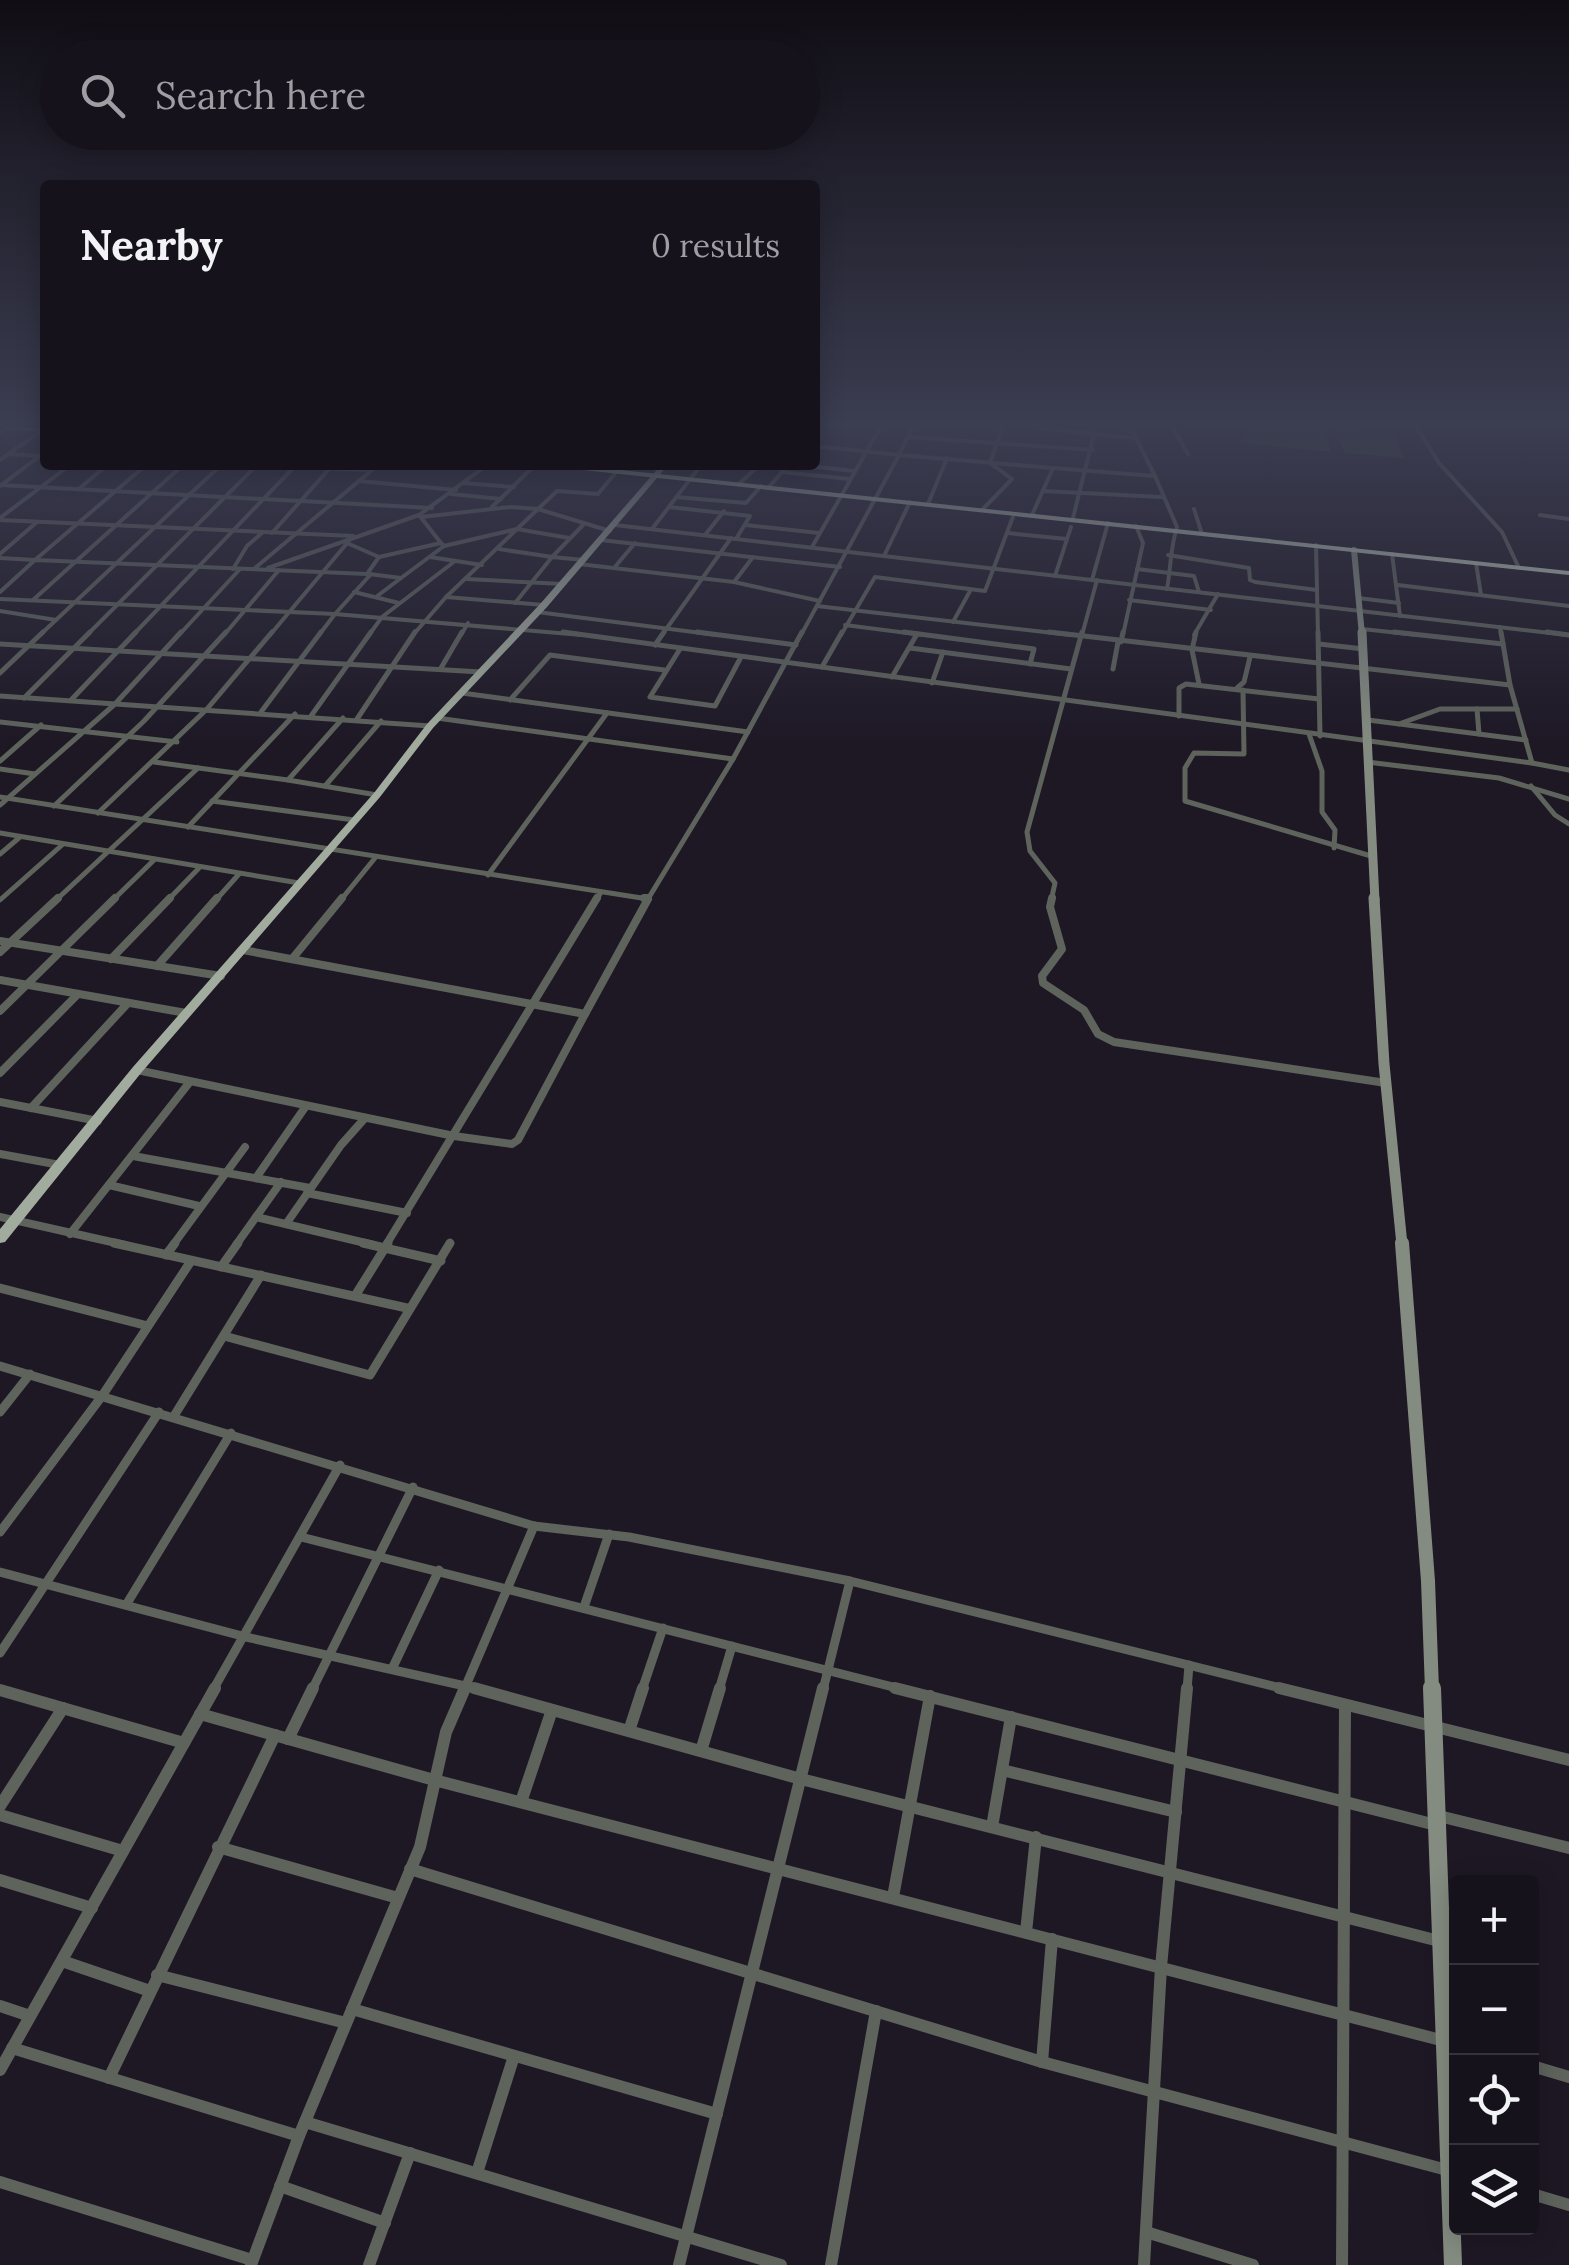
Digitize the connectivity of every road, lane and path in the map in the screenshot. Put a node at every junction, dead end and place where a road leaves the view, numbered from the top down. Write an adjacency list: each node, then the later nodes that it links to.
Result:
1 (819, 533): 40 (street)
2 (1007, 533): 64 (street)
3 (24, 534): 47 (street)
4 (65, 534): 53 (street)
5 (105, 534): 54 (street)
6 (148, 534): 57 (street)
7 (188, 534): 60 (street)
8 (229, 534): 61 (street)
9 (261, 534): 66 (street)
10 (289, 534): 11 (street)
11 (296, 534): 32 (street); 67 (street)
12 (361, 534): 32 (street)
13 (433, 534): 38 (street)
14 (499, 534): 38 (street)
15 (514, 534): 41 (street)
16 (542, 534): 33 (street)
17 (573, 534): 33 (street)
18 (607, 534): 56 (main road)
19 (613, 534): 37 (street)
20 (694, 534): 31 (street)
21 (737, 534): 34 (street)
22 (857, 534): 43 (street)
23 (895, 534): 49 (street)
24 (1013, 534): 35 (street)
25 (1069, 534): 35 (street)
26 (1106, 534): 79 (street)
27 (1139, 534): 69 (street)
28 (1175, 534): 45 (street)
29 (1202, 534): 39 (highway)
30 (1503, 534): 65 (street)
31 (705, 535): 34 (street)
32 (353, 536): 36 (street); 68 (street)
33 (569, 538): 48 (street)
34 (733, 538): 40 (street); 44 (street)
35 (1068, 540): 75 (street)
36 (347, 543): 50 (street); 71 (street)
37 (635, 544): 44 (street); 63 (street)
38 (442, 545): 50 (street); 51 (street)
39 (1316, 545): 42 (highway); 86 (street)
40 (812, 547): 43 (street)
41 (499, 550): 48 (street); 59 (street)
42 (1354, 550): 46 (highway); 103 (street)
43 (848, 551): 49 (street); 62 (street)
44 (720, 553): 52 (street); 78 (street)
45 (1168, 554): 72 (street); 86 (street)
46 (1392, 554): 58 (highway); 84 (street)
47 (0, 556): 53 (street)
48 (552, 556): 56 (street); 80 (street)
49 (884, 556): 64 (street)
50 (379, 557): 74 (street)
51 (430, 557): 55 (street); 76 (street)
52 (753, 557): 62 (street); 81 (street)
53 (35, 560): 54 (street); 92 (street)
54 (75, 561): 57 (street); 95 (street)
55 (455, 561): 59 (street); 98 (street)
56 (582, 562): 63 (street); 82 (main road)
57 (117, 563): 60 (street); 97 (street)
58 (1476, 563): 65 (highway); 91 (street)
59 (482, 565): 77 (street)
60 (157, 566): 61 (street); 102 (street)
61 (197, 567): 66 (street); 104 (street)
62 (840, 567): 100 (street)
63 (614, 568): 78 (street)
64 (993, 568): 75 (street); 87 (street)
65 (1519, 568): 73 (highway)
66 (236, 569): 67 (street); 107 (street)
67 (254, 569): 68 (street)
68 (266, 569): 70 (street)
69 (1137, 569): 72 (street); 83 (street)
70 (279, 570): 71 (street); 109 (street)
71 (323, 572): 74 (street); 113 (street)
72 (1171, 573): 85 (street); 89 (street)
73 (1569, 573)
74 (369, 574): 76 (street); 88 (street)
75 (1055, 576): 79 (street)
76 (401, 578): 93 (street)
77 (467, 579): 80 (street); 94 (street)
78 (701, 579): 81 (street); 125 (street)
79 (1094, 580): 83 (street); 131 (street)
80 (533, 582): 82 (street); 99 (street)
81 (734, 582): 100 (street)
82 (563, 584): 108 (main road)
83 (1132, 584): 85 (street); 96 (street)
84 (1398, 585): 91 (street); 101 (street)
85 (1167, 589): 89 (street)
86 (1317, 590): 105 (street)
87 (970, 591): 110 (street); 120 (street)
88 (354, 592): 93 (street); 114 (street)
89 (1199, 592): 90 (street)
90 (1218, 594): 105 (street); 111 (street)
91 (1481, 595): 106 (street)
92 (0, 596): 95 (street)
93 (376, 597): 98 (street)
94 (446, 597): 99 (street); 117 (street)
95 (33, 600): 97 (street)
96 (1130, 600): 111 (street); 132 (street)
97 (77, 602): 102 (street); 118 (street)
98 (399, 603): 116 (street)
99 (515, 603): 108 (street)
100 (818, 603): 110 (street); 138 (street)
101 (1399, 603): 103 (street); 115 (street)
102 (120, 604): 104 (street); 139 (street)
103 (1359, 605): 105 (street); 115 (street); 126 (street)
104 (160, 606): 107 (street); 144 (street)
105 (1318, 606): 135 (street)
106 (1569, 606)
107 (204, 609): 109 (street); 147 (street)
108 (540, 609): 123 (main road); 125 (street)
109 (246, 610): 113 (street); 148 (street)
110 (858, 610): 119 (street); 122 (street)
111 (1211, 610): 145 (street)
112 (0, 611): 118 (street)
113 (289, 612): 114 (street); 151 (street)
114 (335, 614): 116 (street); 152 (street)
115 (1400, 616): 124 (street)
116 (382, 617): 117 (street); 153 (street)
117 (424, 619): 121 (street); 157 (street)
118 (56, 620): 134 (street)
119 (938, 620): 120 (street); 129 (street)
120 (953, 622): 127 (street)
121 (468, 623): 123 (street); 158 (street)
122 (845, 625): 128 (street); 159 (street)
123 (523, 627): 137 (street); 164 (main road)
124 (1500, 627): 130 (street); 136 (street)
125 (666, 628): 137 (street); 138 (street)
126 (1362, 629): 136 (street); 143 (street)
127 (1041, 632): 131 (street); 142 (street)
128 (917, 634): 129 (street); 141 (street)
129 (931, 635): 142 (street)
130 (1569, 635)
131 (1080, 637): 132 (street); 160 (street)
132 (1120, 642): 145 (street); 161 (street)
133 (0, 644): 134 (street)
134 (31, 644): 139 (street); 165 (street)
135 (1318, 644): 143 (street); 156 (street)
136 (1503, 644): 169 (street)
137 (654, 645): 140 (street)
138 (796, 645): 154 (street)
139 (76, 647): 144 (street); 173 (street)
140 (680, 648): 149 (street); 162 (street)
141 (910, 648): 146 (street); 166 (street)
142 (1034, 649): 155 (street)
143 (1364, 649): 163 (street)
144 (122, 650): 147 (street); 174 (street)
145 (1192, 650): 150 (street); 168 (street)
146 (942, 652): 155 (street); 167 (street)
147 (166, 653): 148 (street); 178 (street)
148 (210, 656): 151 (street); 179 (street)
149 (741, 656): 154 (street); 162 (street)
150 (1250, 656): 156 (street); 170 (street)
151 (252, 658): 152 (street); 181 (street)
152 (302, 660): 153 (street); 183 (street)
153 (350, 663): 157 (street); 186 (street)
154 (786, 663): 159 (street); 198 (street)
155 (1030, 664): 160 (street)
156 (1318, 665): 163 (street); 176 (street)
157 (394, 666): 158 (street); 189 (street)
158 (441, 668): 164 (street)
159 (822, 668): 166 (street)
160 (1072, 669): 177 (street)
161 (1113, 669)
162 (664, 670): 175 (street)
163 (1366, 670): 169 (street); 190 (street)
164 (482, 672): 171 (main road)
165 (0, 673)
166 (892, 677): 167 (street)
167 (932, 683): 177 (street)
168 (1199, 684): 170 (street); 187 (street)
169 (1510, 685): 180 (street)
170 (1239, 689): 176 (street); 195 (street)
171 (462, 693): 175 (street); 192 (main road)
172 (0, 696): 173 (street)
173 (24, 698): 174 (street)
174 (70, 700): 178 (street)
175 (510, 700): 184 (street)
176 (1319, 700): 202 (street)
177 (1062, 701): 187 (street); 270 (street)
178 (115, 704): 179 (street); 197 (street)
179 (162, 706): 181 (street); 201 (street)
180 (1517, 708): 182 (street); 203 (street)
181 (207, 709): 183 (street); 205 (street)
182 (1477, 709): 194 (street); 200 (street)
183 (262, 712): 185 (street)
184 (607, 713): 198 (street); 204 (street)
185 (295, 714): 186 (street); 217 (street)
186 (311, 716): 188 (street)
187 (1179, 716): 195 (street)
188 (343, 718): 189 (street); 218 (street)
189 (356, 719): 191 (street)
190 (1368, 720): 194 (street); 206 (street)
191 (381, 721): 192 (street); 220 (street)
192 (433, 722): 204 (street); 222 (main road)
193 (0, 723): 196 (street)
194 (1399, 724): 200 (street)
195 (1244, 725): 199 (street); 236 (street)
196 (41, 726): 197 (street); 208 (street)
197 (85, 730): 201 (street); 216 (street)
198 (748, 732): 207 (street)
199 (1309, 734): 202 (street); 236 (street)
200 (1479, 734): 203 (street)
201 (134, 735): 205 (street); 227 (street)
202 (1320, 736): 206 (street)
203 (1526, 740): 212 (street)
204 (585, 741): 207 (street); 245 (street)
205 (176, 742): 209 (street)
206 (1367, 742): 210 (street); 211 (street)
207 (733, 759): 248 (street)
208 (0, 761)
209 (154, 762): 213 (street); 228 (street)
210 (1368, 762): 219 (street); 240 (street)
211 (1517, 762): 212 (street); 219 (street)
212 (1532, 763): 215 (street)
213 (198, 768): 217 (street); 229 (street)
214 (0, 769): 216 (street)
215 (1569, 770)
216 (35, 774): 223 (street)
217 (240, 774): 218 (street); 225 (street)
218 (288, 780): 220 (street)
219 (1520, 784): 221 (street)
220 (325, 786): 222 (street)
221 (1531, 786): 224 (street); 231 (street)
222 (377, 795): 230 (main road)
223 (4, 798): 226 (street); 227 (street)
224 (1569, 799)
225 (212, 801): 230 (street); 232 (street)
226 (0, 805)
227 (54, 806): 228 (street)
228 (98, 813): 229 (street)
229 (143, 820): 232 (street); 238 (street)
230 (354, 820): 237 (main road)
231 (1569, 824)
232 (187, 827): 237 (street)
233 (0, 833): 234 (street)
234 (20, 837): 235 (street); 239 (street)
235 (62, 845): 238 (street); 249 (street)
236 (1334, 848): 240 (street)
237 (330, 850): 241 (street); 246 (main road)
238 (107, 852): 242 (street); 251 (street)
239 (0, 854)
240 (1371, 856): 270 (street)
241 (375, 858): 245 (street); 256 (street)
242 (154, 860): 243 (street); 253 (street)
243 (200, 868): 244 (street); 255 (street)
244 (239, 874): 246 (street); 257 (street)
245 (488, 874): 247 (street)
246 (299, 883): 252 (main road)
247 (602, 892): 248 (street); 263 (street)
248 (648, 898): 266 (street)
249 (0, 900)
250 (0, 940): 251 (street)
251 (10, 942): 253 (street); 254 (street)
252 (243, 950): 256 (street); 258 (main road)
253 (62, 951): 255 (street); 260 (street)
254 (0, 952)
255 (111, 959): 257 (street)
256 (292, 960): 263 (street)
257 (157, 966): 258 (street)
258 (221, 976): 265 (main road)
259 (0, 980): 260 (street)
260 (26, 985): 261 (street); 264 (street)
261 (78, 994): 262 (street); 268 (street)
262 (128, 1003): 265 (street); 273 (street)
263 (532, 1004): 266 (street); 276 (street)
264 (0, 1011)
265 (186, 1014): 267 (main road)
266 (585, 1014): 276 (street)
267 (137, 1070): 269 (street); 275 (main road)
268 (0, 1073)
269 (189, 1083): 272 (street); 279 (street)
270 (1386, 1083): 343 (street)
271 (0, 1102): 273 (street)
272 (306, 1106): 274 (street); 282 (street)
273 (30, 1108): 275 (street)
274 (365, 1118): 276 (street); 285 (street)
275 (98, 1122): 280 (main road)
276 (454, 1136): 287 (street)
277 (245, 1148): 281 (street)
278 (0, 1154): 280 (street)
279 (132, 1156): 281 (street); 284 (street)
280 (61, 1165): 290 (main road)
281 (226, 1172): 282 (street); 286 (street)
282 (256, 1178): 283 (street)
283 (281, 1182): 285 (street); 289 (street)
284 (109, 1185): 286 (street); 292 (street)
285 (308, 1190): 287 (street); 291 (street)
286 (200, 1206): 296 (street)
287 (408, 1213): 295 (street)
288 (0, 1217): 290 (street)
289 (256, 1217): 291 (street); 299 (street)
290 (16, 1220): 292 (street); 293 (main road)
291 (286, 1224): 295 (street)
292 (70, 1234): 296 (street)
293 (0, 1238)
294 (450, 1243): 298 (street)
295 (386, 1248): 298 (street); 302 (street)
296 (166, 1255): 297 (street)
297 (191, 1261): 299 (street); 304 (street)
298 (441, 1261): 303 (street)
299 (220, 1267): 300 (street)
300 (261, 1275): 302 (street); 305 (street)
301 (0, 1288): 304 (street)
302 (355, 1296): 303 (street)
303 (408, 1308): 305 (street)
304 (148, 1326): 308 (street)
305 (224, 1336): 311 (street)
306 (0, 1366): 307 (street)
307 (30, 1374): 308 (street); 309 (street)
308 (102, 1396): 310 (street); 316 (street)
309 (0, 1412)
310 (160, 1412): 311 (street); 323 (street)
311 (174, 1416): 312 (street)
312 (231, 1433): 313 (street); 325 (street)
313 (340, 1466): 314 (street); 318 (street)
314 (413, 1487): 315 (street); 319 (street)
315 (534, 1526): 317 (street); 324 (street)
316 (0, 1532)
317 (609, 1534): 322 (street); 326 (street)
318 (301, 1536): 319 (street); 328 (street)
319 (381, 1554): 320 (street); 331 (street)
320 (439, 1570): 324 (street); 333 (street)
321 (0, 1572): 323 (street)
322 (850, 1581): 332 (street); 334 (street)
323 (45, 1584): 325 (street); 330 (street)
324 (508, 1587): 326 (street); 335 (street)
325 (126, 1605): 328 (street)
326 (584, 1607): 327 (street)
327 (663, 1628): 329 (street); 344 (street)
328 (246, 1637): 331 (street); 341 (street)
329 (732, 1646): 334 (street); 347 (street)
330 (0, 1653)
331 (330, 1656): 333 (street); 345 (street)
332 (1190, 1666): 338 (street); 348 (street)
333 (392, 1669): 335 (street)
334 (828, 1671): 337 (street); 351 (street)
335 (464, 1685): 340 (street); 352 (street)
336 (0, 1690): 339 (street)
337 (930, 1696): 342 (street); 356 (street)
338 (1344, 1704): 343 (street); 353 (street)
339 (63, 1708): 346 (street); 355 (street)
340 (552, 1710): 344 (street); 354 (street)
341 (200, 1714): 345 (street); 346 (street)
342 (1011, 1717): 348 (street); 350 (street)
343 (1432, 1726): 349 (street); 359 (street)
344 (629, 1731): 347 (street)
345 (282, 1737): 352 (street); 362 (street)
346 (184, 1743): 364 (street)
347 (702, 1751): 351 (street)
348 (1182, 1760): 353 (street); 357 (street)
349 (1569, 1760)
350 (1002, 1770): 357 (street); 360 (street)
351 (801, 1779): 356 (street); 365 (street)
352 (434, 1780): 354 (street); 366 (street)
353 (1344, 1801): 359 (street); 372 (street)
354 (521, 1802): 365 (street)
355 (0, 1806)
356 (908, 1806): 360 (street); 370 (street)
357 (1176, 1812): 367 (street)
358 (0, 1815): 364 (street)
359 (1436, 1820): 363 (street); 375 (street)
360 (992, 1827): 361 (street)
361 (1036, 1838): 367 (street); 373 (street)
362 (218, 1847): 369 (street); 379 (street)
363 (1569, 1848)
364 (123, 1850): 371 (street)
365 (778, 1868): 370 (street); 378 (street)
366 (410, 1869): 369 (street); 378 (street)
367 (1169, 1872): 372 (street); 377 (street)
368 (0, 1880): 371 (street)
369 (398, 1898): 382 (street)
370 (893, 1898): 373 (street)
371 (92, 1908): 376 (street)
372 (1342, 1916): 375 (street); 384 (street)
373 (1026, 1932): 374 (street)
374 (1052, 1939): 377 (street); 392 (street)
375 (1440, 1941): 387 (street)
376 (62, 1961): 380 (street); 385 (street)
377 (1161, 1967): 384 (street); 397 (street)
378 (753, 1974): 383 (street); 398 (street)
379 (157, 1975): 380 (street); 386 (street)
380 (150, 1991): 396 (street)
381 (0, 2006): 385 (street)
382 (352, 2008): 386 (street); 391 (street)
383 (876, 2011): 392 (street); 417 (street)
384 (1340, 2014): 388 (street); 400 (street)
385 (30, 2016): 389 (street)
386 (346, 2023): 399 (street)
387 (1449, 2032)
388 (1449, 2042)
389 (12, 2048): 394 (street); 396 (street)
390 (1450, 2055): 401 (street)
391 (514, 2056): 398 (street); 404 (street)
392 (1042, 2062): 397 (street)
393 (1539, 2068): 395 (street)
394 (0, 2070)
395 (1569, 2077)
396 (109, 2078): 399 (street)
397 (1154, 2094): 400 (street); 410 (street)
398 (717, 2114): 411 (street)
399 (302, 2129): 402 (street); 406 (street)
400 (1340, 2144): 403 (street); 420 (street)
401 (1452, 2145)
402 (410, 2153): 404 (street); 409 (street)
403 (1449, 2170)
404 (477, 2173): 411 (street)
405 (0, 2182): 413 (street)
406 (280, 2186): 409 (street); 413 (street)
407 (1539, 2196): 408 (street)
408 (1569, 2205)
409 (385, 2223): 414 (street)
410 (1146, 2232): 418 (street); 419 (street)
411 (686, 2235): 415 (street); 416 (street)
412 (1453, 2235): 421 (street)
413 (252, 2263)
414 (370, 2265)
415 (679, 2265)
416 (781, 2265)
417 (831, 2265)
418 (1144, 2265)
419 (1254, 2265)
420 (1342, 2265)
421 (1453, 2265)

